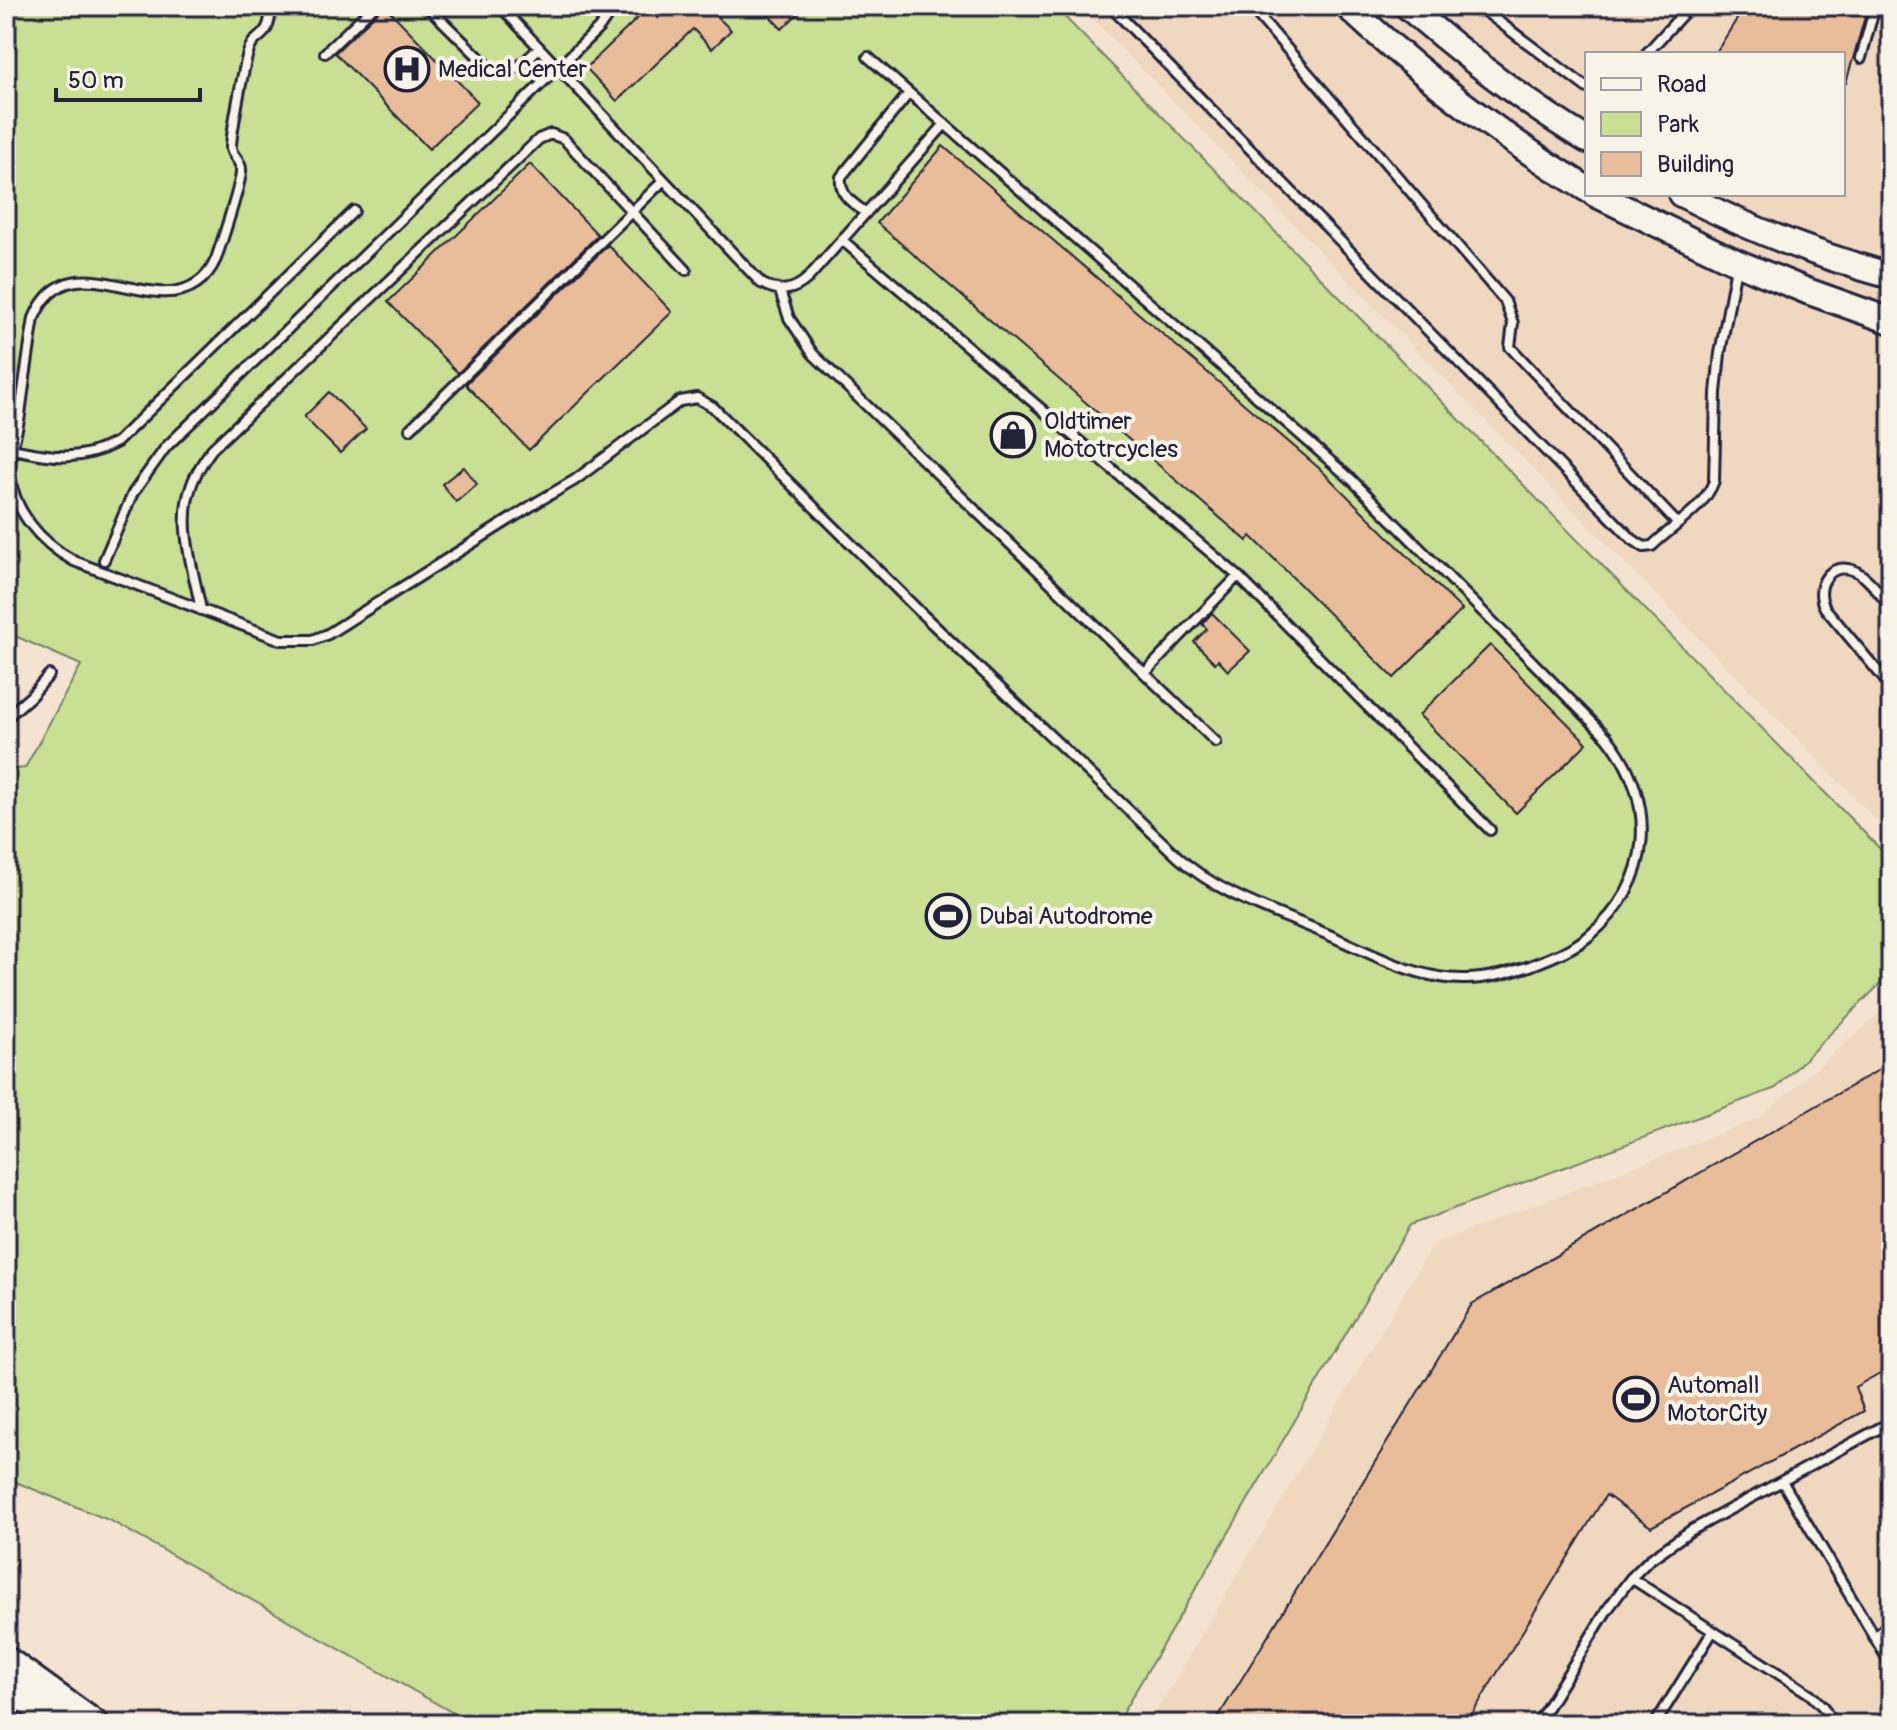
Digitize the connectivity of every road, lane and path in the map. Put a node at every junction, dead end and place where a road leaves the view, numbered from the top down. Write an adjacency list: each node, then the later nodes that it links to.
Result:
1 (271, 6): 37 (lane)
2 (374, 6): 15 (lane)
3 (427, 6): 13 (lane)
4 (500, 6): 13 (lane)
5 (607, 6): 18 (lane)
6 (1110, 6): 38 (lane)
7 (1250, 6): 38 (lane)
8 (1347, 6): 24 (main road)
9 (1407, 6): 22 (main road)
10 (1478, 6): 19 (lane)
11 (1690, 6): 14 (lane)
12 (1875, 6): 17 (lane)
13 (539, 48): 18 (lane)
14 (1649, 51)
15 (325, 53)
16 (868, 57): 20 (lane)
17 (1861, 58)
18 (558, 68): 23 (lane); 39 (lane)
19 (1585, 86)
20 (909, 93): 21 (lane); 29 (lane)
21 (945, 124): 29 (lane); 42 (lane)
22 (1585, 139)
23 (663, 181): 28 (lane); 34 (lane)
24 (1585, 188)
25 (1599, 196): 31 (main road)
26 (1685, 196): 33 (main road)
27 (354, 211): 37 (lane)
28 (632, 212): 32 (lane); 36 (lane); 42 (lane)
29 (866, 213): 30 (lane)
30 (842, 240): 34 (lane); 40 (lane)
31 (1736, 262): 35 (main road); 38 (lane)
32 (686, 270)
33 (1891, 276)
34 (780, 291): 43 (lane)
35 (1891, 321)
36 (410, 429)
37 (12, 449): 42 (lane)
38 (1677, 523)
39 (104, 560)
40 (1238, 576): 43 (lane); 48 (lane)
41 (1891, 608): 45 (lane)
42 (201, 610)
43 (1146, 672): 47 (lane)
44 (49, 675): 46 (lane)
45 (1891, 687)
46 (6, 718)
47 (1216, 742)
48 (1490, 830)
49 (1891, 1422): 50 (lane)
50 (1782, 1481): 51 (lane); 54 (lane)
51 (1631, 1578): 53 (lane); 60 (lane)
52 (1891, 1623): 54 (lane)
53 (1713, 1631): 61 (lane); 62 (lane)
54 (1874, 1637): 56 (lane)
55 (6, 1659): 59 (main road)
56 (1891, 1665)
57 (6, 1686): 58 (main road)
58 (58, 1724)
59 (96, 1724)
60 (1537, 1724)
61 (1655, 1724)
62 (1833, 1724)

